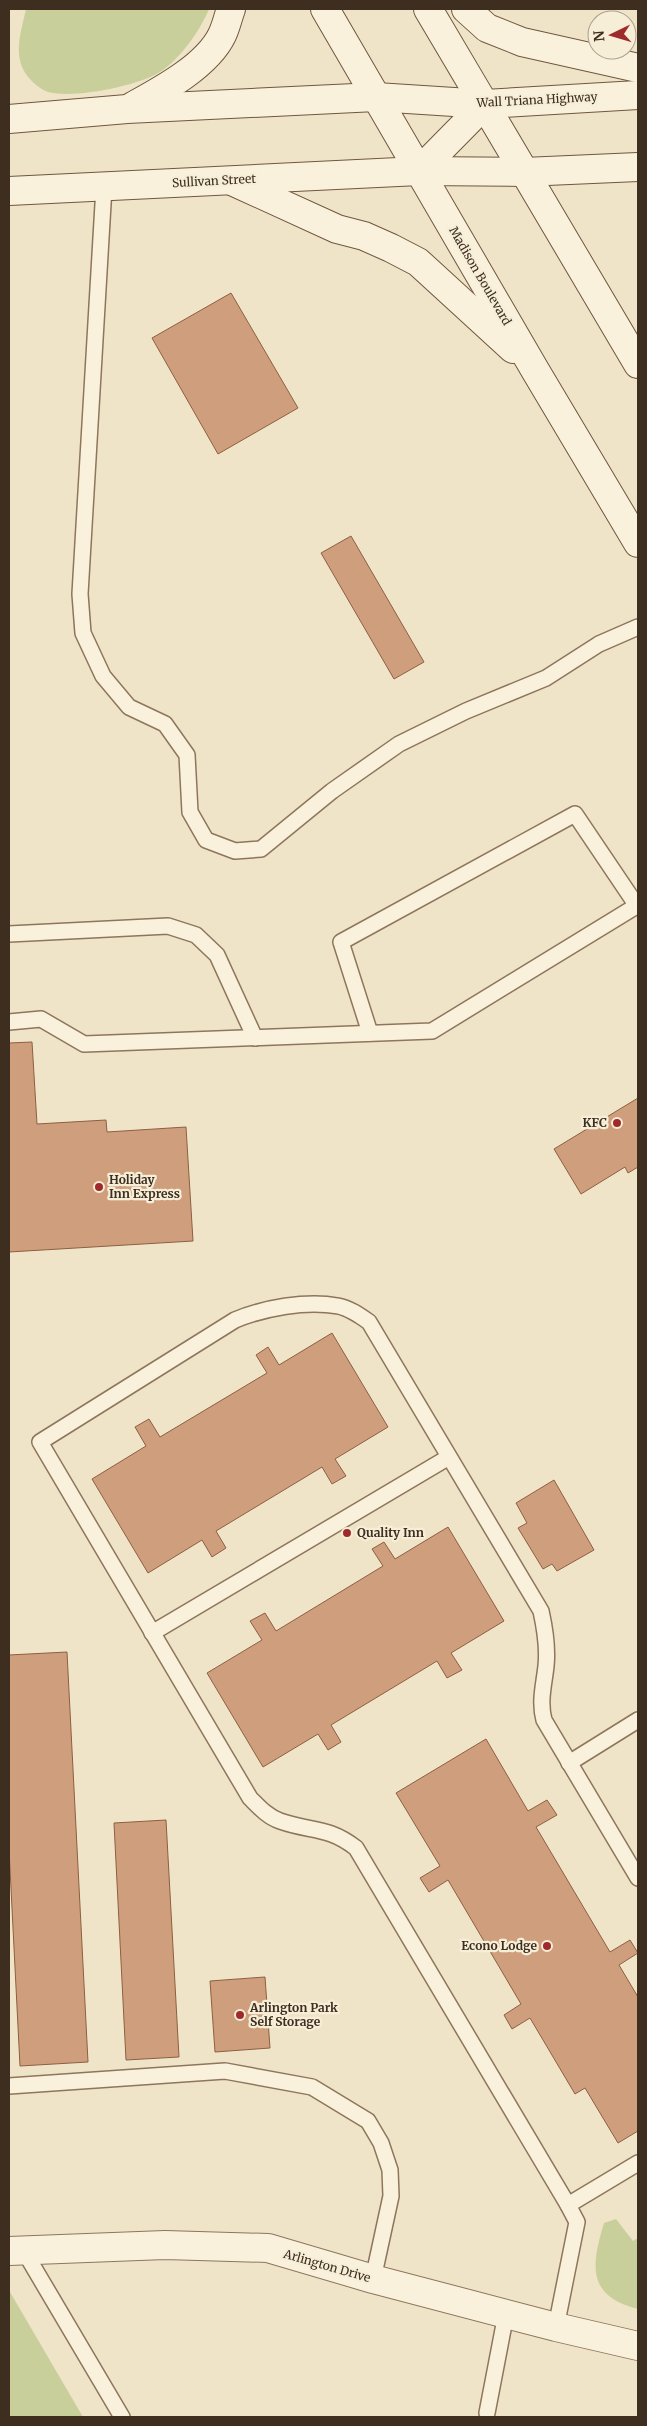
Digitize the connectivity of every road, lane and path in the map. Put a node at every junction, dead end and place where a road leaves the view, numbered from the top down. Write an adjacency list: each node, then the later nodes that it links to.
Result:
1 (231, 9): 9 (main road)
2 (325, 9): 7 (main road, Madison Boulevard)
3 (428, 9): 8 (main road)
4 (466, 9): 5 (main road)
5 (638, 68)
6 (638, 94): 8 (main road, Wall Triana Highway)
7 (376, 97): 8 (main road, Wall Triana Highway); 9 (main road); 12 (main road, Madison Boulevard)
8 (485, 104): 12 (main road); 13 (main road)
9 (127, 109): 10 (main road)
10 (9, 119)
11 (638, 167): 13 (main road)
12 (419, 171): 13 (main road); 14 (main road, Sullivan Street); 18 (main road, Madison Boulevard)
13 (524, 172): 17 (main road)
14 (230, 180): 15 (main road, Sullivan Street); 18 (main road)
15 (104, 187): 16 (main road, Sullivan Street); 20 (lane)
16 (9, 191)
17 (638, 364)
18 (535, 370): 19 (main road, Madison Boulevard)
19 (638, 543)
20 (638, 627)
21 (637, 905): 24 (lane); 24 (lane)
22 (9, 934): 25 (lane)
23 (9, 1022): 25 (lane)
24 (370, 1033): 25 (lane)
25 (255, 1038)
26 (449, 1457): 27 (lane); 27 (lane); 29 (lane)
27 (152, 1633): 33 (lane)
28 (638, 1720): 29 (lane)
29 (569, 1763): 30 (lane)
30 (638, 1878)
31 (9, 2086): 35 (lane)
32 (638, 2163): 33 (lane)
33 (568, 2205): 37 (lane)
34 (17, 2251): 35 (main road, Arlington Drive); 40 (lane)
35 (374, 2279): 36 (main road, Arlington Drive)
36 (506, 2314): 37 (main road, Arlington Drive); 39 (lane)
37 (556, 2327): 38 (main road, Arlington Drive)
38 (638, 2346)
39 (487, 2413)
40 (122, 2417)

